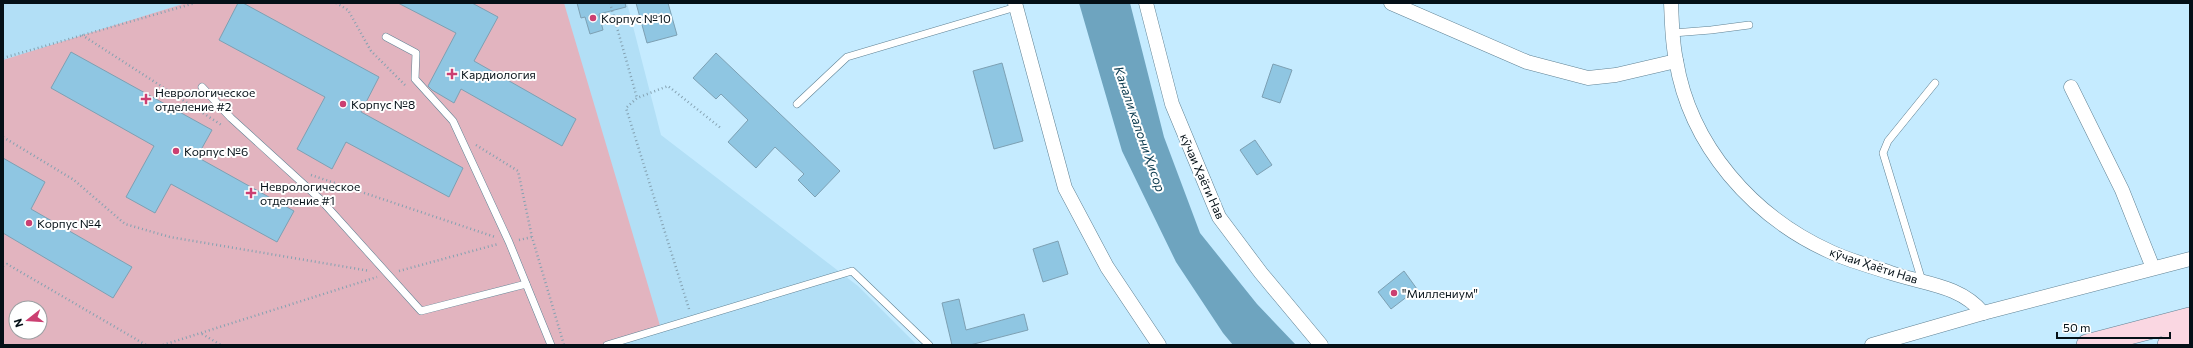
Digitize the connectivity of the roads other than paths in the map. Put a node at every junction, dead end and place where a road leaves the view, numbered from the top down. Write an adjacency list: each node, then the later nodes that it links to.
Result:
1 (1146, 3): 24 (street, кӯчаи Ҳаёти Нав)
2 (1391, 3): 8 (street)
3 (1671, 3): 6 (street, кӯчаи Ҳаёти Нав)
4 (1016, 5): 12 (lane); 23 (street)
5 (1749, 25): 6 (lane)
6 (1673, 33): 8 (street, кӯчаи Ҳаёти Нав)
7 (386, 37): 16 (lane)
8 (1676, 61): 15 (street, кӯчаи Ҳаёти Нав)
9 (1935, 83): 15 (lane)
10 (202, 87): 16 (lane)
11 (2071, 87): 14 (street)
12 (797, 104)
13 (2190, 259): 14 (street)
14 (2153, 268): 17 (street)
15 (1922, 281): 17 (street, кӯчаи Ҳаёти Нав)
16 (526, 284): 20 (lane)
17 (1983, 313): 25 (street)
18 (2190, 318): 26 (main road)
19 (2190, 339): 27 (main road)
20 (551, 345)
21 (607, 345): 22 (lane)
22 (929, 345)
23 (1159, 345)
24 (1321, 345)
25 (1872, 345)
26 (2087, 345)
27 (2168, 345)

